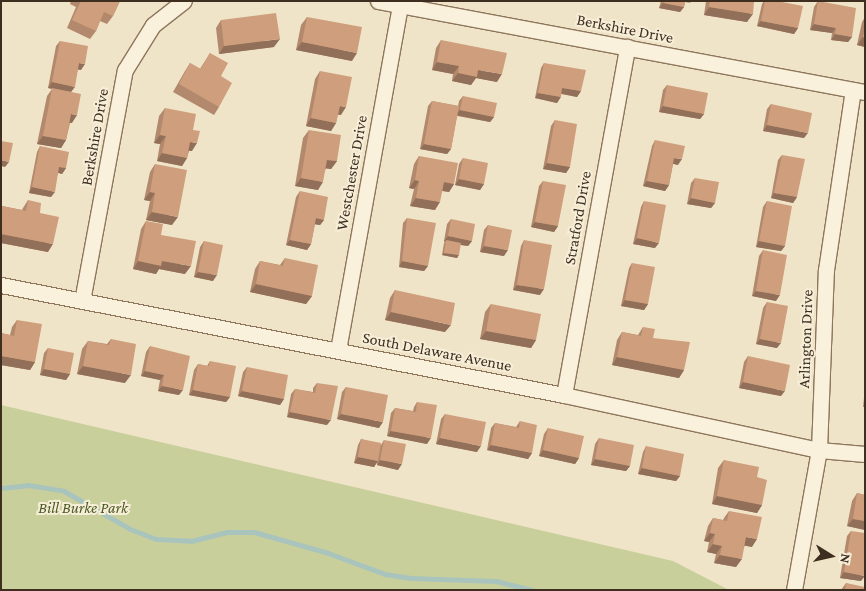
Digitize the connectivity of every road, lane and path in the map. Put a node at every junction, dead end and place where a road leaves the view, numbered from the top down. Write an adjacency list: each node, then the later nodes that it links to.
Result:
1 (184, 1): 7 (street, Berkshire Drive)
2 (378, 1): 3 (street, Berkshire Drive)
3 (401, 3): 4 (street, Berkshire Drive); 8 (street, Westchester Drive)
4 (627, 47): 5 (street, Berkshire Drive); 9 (street, Stratford Drive)
5 (859, 91): 10 (street, Arlington Drive)
6 (1, 285): 7 (street, South Delaware Avenue)
7 (82, 301): 8 (street, South Delaware Avenue)
8 (338, 350): 9 (street, South Delaware Avenue)
9 (564, 395): 10 (street, South Delaware Avenue)
10 (819, 450): 11 (street, South Delaware Avenue); 12 (street, Arlington Drive)
11 (865, 454)
12 (794, 590)

